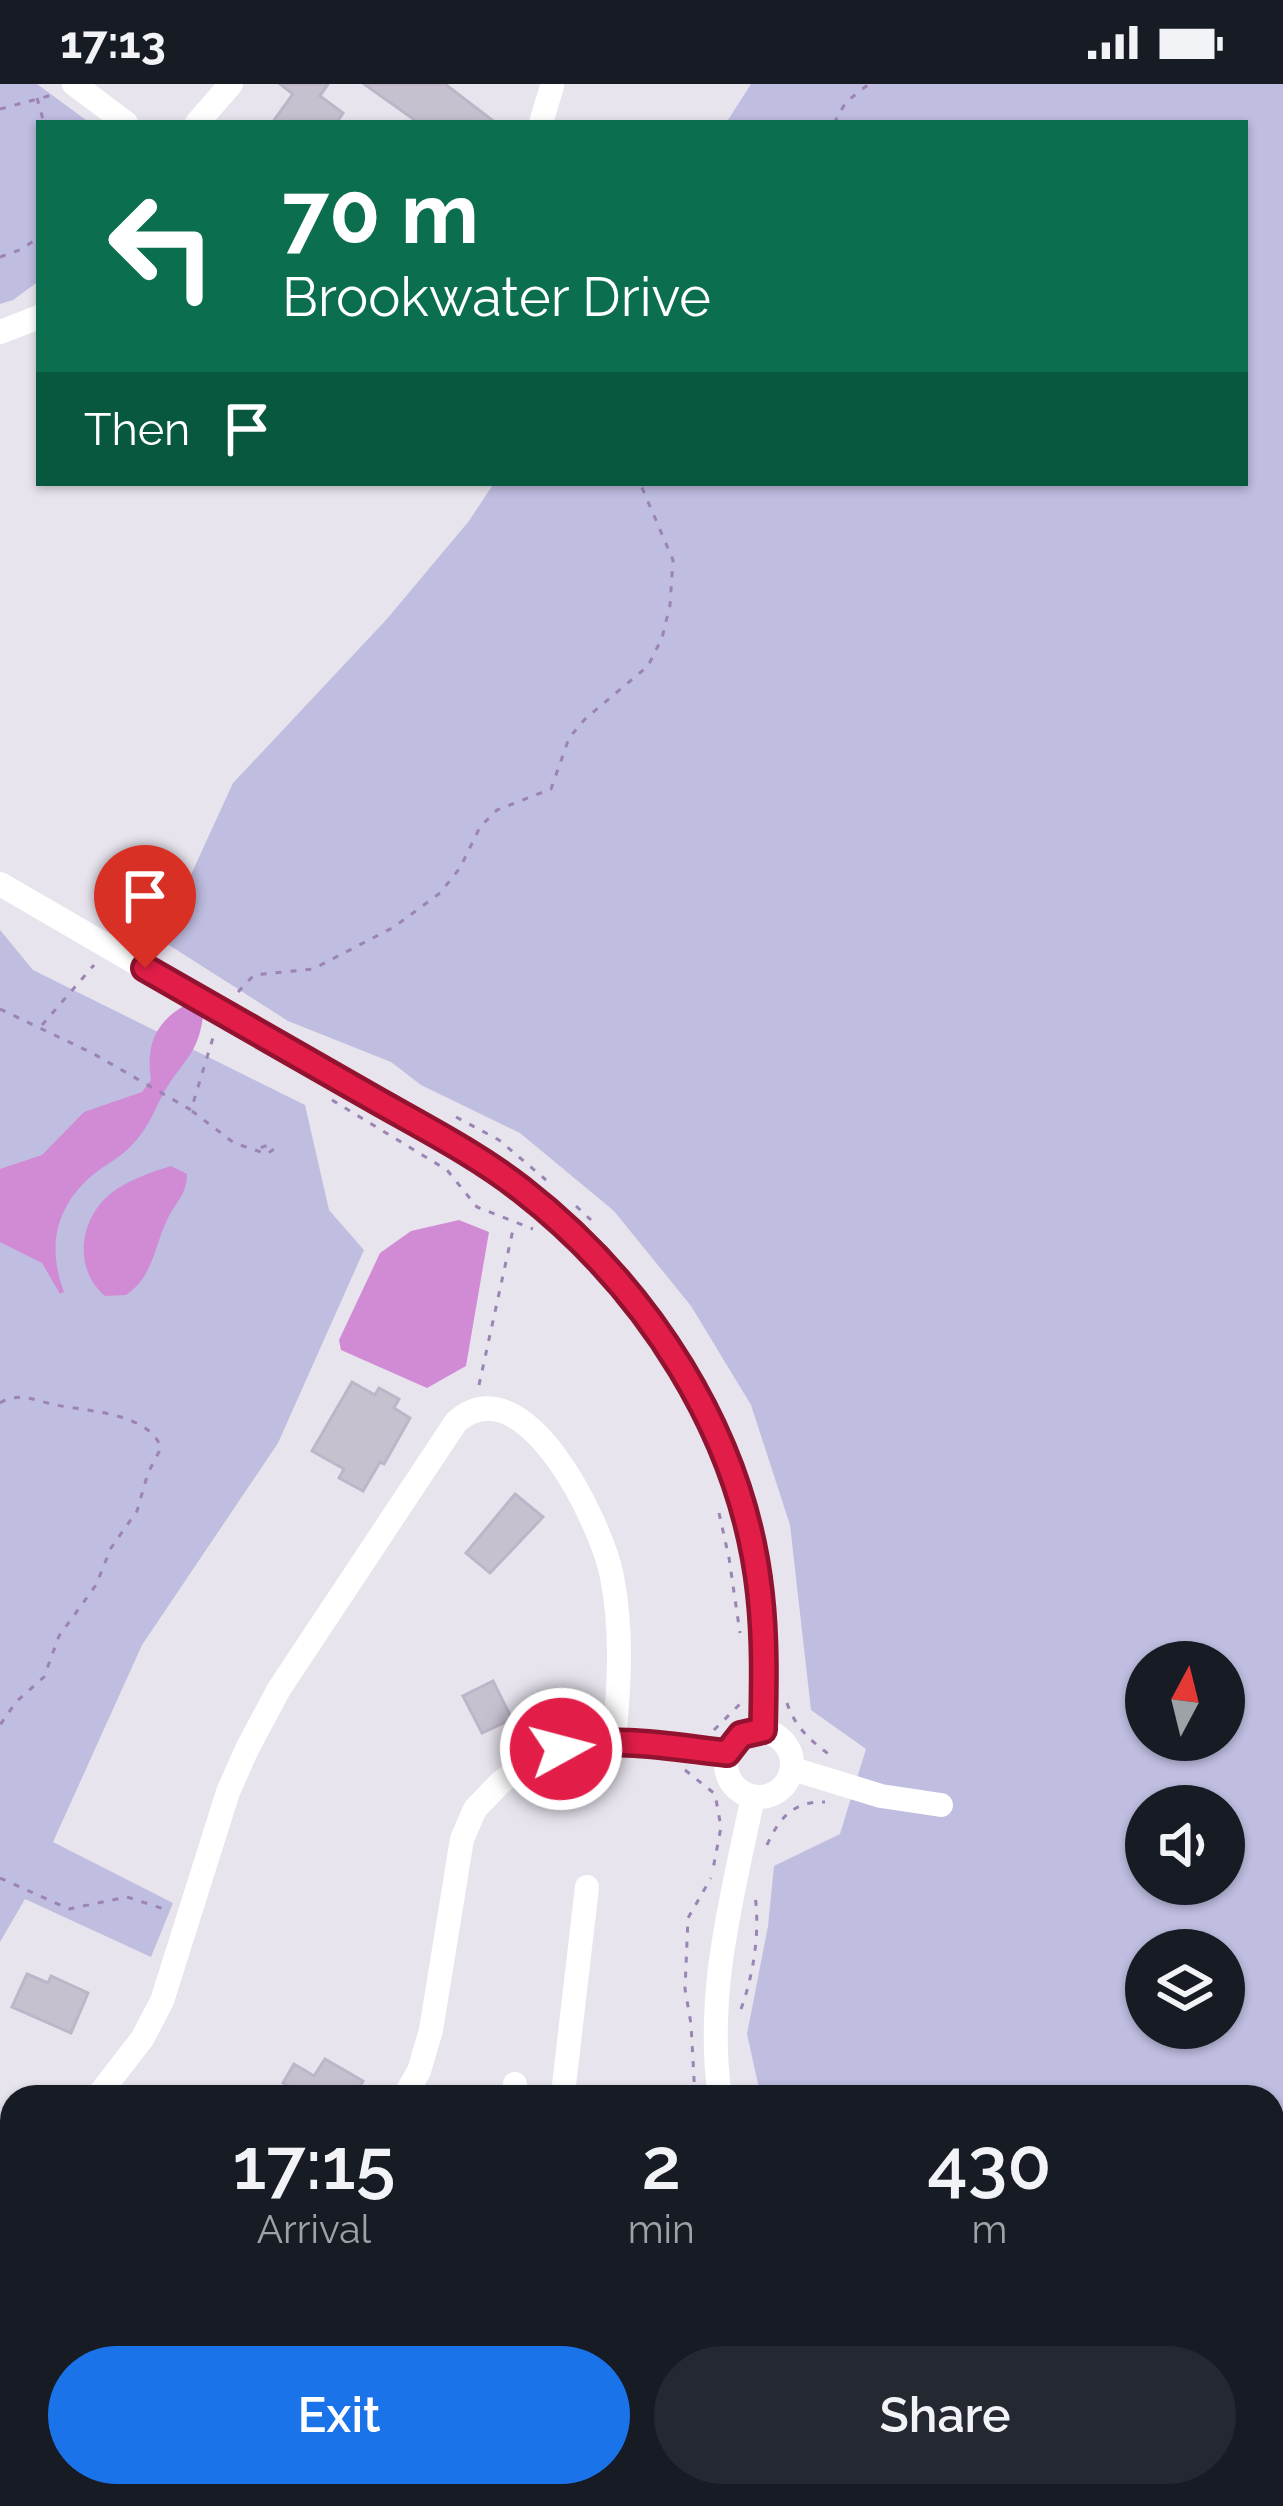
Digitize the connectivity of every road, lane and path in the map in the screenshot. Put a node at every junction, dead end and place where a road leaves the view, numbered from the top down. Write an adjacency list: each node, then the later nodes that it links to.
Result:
1 (231, 84): 9 (street)
2 (869, 84): 11 (path)
3 (75, 85): 5 (path); 8 (street)
4 (550, 85): 10 (street)
5 (37, 97): 6 (path); 7 (path)
6 (0, 110)
7 (43, 120)
8 (122, 120)
9 (200, 120)
10 (542, 120)
11 (836, 120)
12 (36, 239): 13 (path)
13 (0, 257)
14 (36, 318): 15 (street)
15 (0, 332)
16 (641, 486): 19 (path)
17 (0, 884): 34 (street, bridge)
18 (95, 963): 22 (path)
19 (238, 993)
20 (0, 1010): 22 (path)
21 (216, 1027): 23 (path)
22 (41, 1028): 23 (path)
23 (190, 1110): 25 (path)
24 (443, 1112): 26 (path)
25 (266, 1166)
26 (551, 1184)
27 (568, 1199): 29 (path)
28 (514, 1223): 30 (path)
29 (599, 1229)
30 (490, 1388)
31 (0, 1403): 33 (path)
32 (785, 1700): 38 (path)
33 (0, 1725)
34 (763, 1730): 36 (street); 37 (street)
35 (614, 1742): 36 (street); 45 (street); 48 (street)
36 (727, 1753): 39 (street)
37 (793, 1769): 38 (street); 39 (street)
38 (831, 1781): 40 (street); 41 (path)
39 (753, 1797): 50 (street)
40 (941, 1805)
41 (766, 1846)
42 (0, 1878): 45 (path)
43 (587, 1887): 49 (street)
44 (755, 1893): 46 (path)
45 (190, 1919): 47 (street)
46 (737, 2019)
47 (106, 2085)
48 (411, 2085)
49 (564, 2085)
50 (719, 2085)

